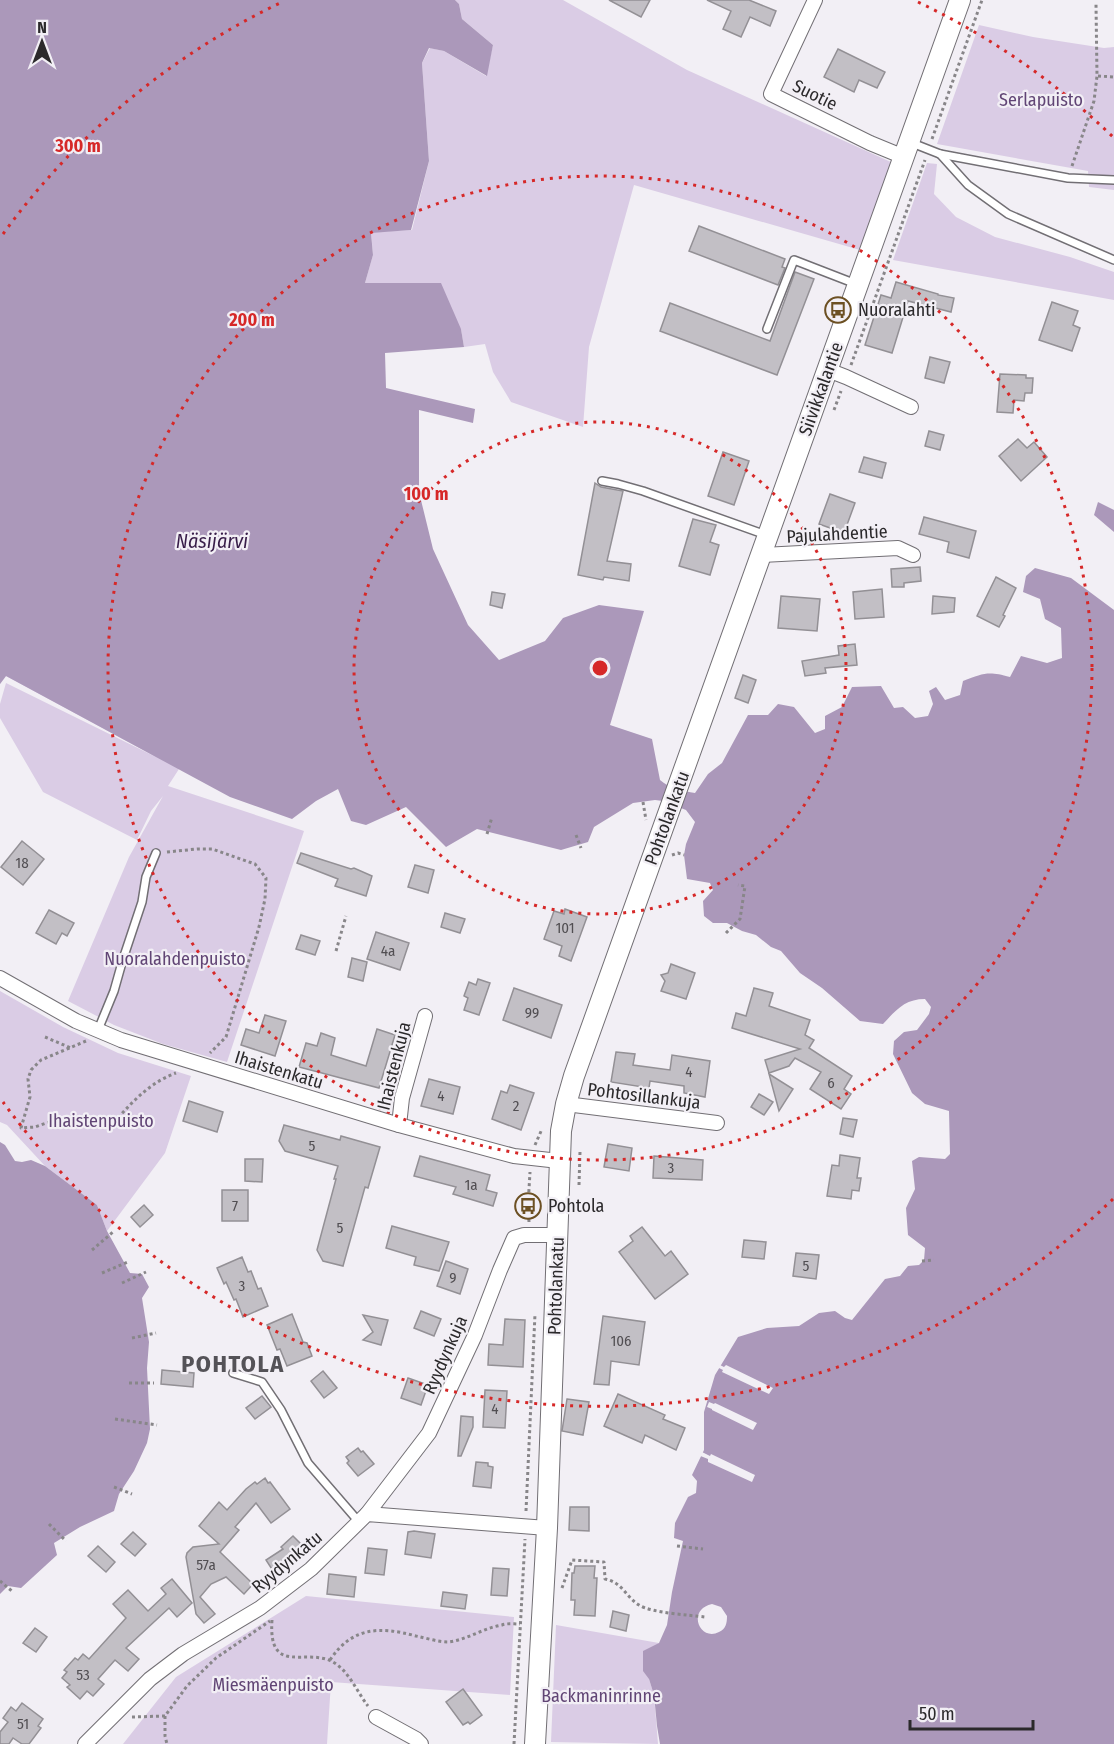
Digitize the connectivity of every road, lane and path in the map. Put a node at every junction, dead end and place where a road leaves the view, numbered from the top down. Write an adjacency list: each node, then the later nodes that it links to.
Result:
1 (815, 0): 7 (street, Suotie)
2 (960, 0): 7 (main road, Siivikkalantie)
3 (982, 0): 8 (path)
4 (1096, 4): 5 (path)
5 (1097, 76): 6 (path); 10 (path)
6 (1114, 77)
7 (907, 149): 8 (lane); 13 (main road, Siivikkalantie)
8 (929, 149): 9 (lane); 15 (path)
9 (940, 154): 10 (lane); 12 (lane)
10 (1068, 178): 11 (lane)
11 (1114, 180)
12 (1114, 260)
13 (859, 285): 14 (lane); 15 (main road, Siivikkalantie)
14 (767, 329)
15 (837, 373): 16 (street); 17 (path); 19 (main road, Siivikkalantie)
16 (910, 407)
17 (834, 410)
18 (602, 481): 19 (lane)
19 (768, 536): 20 (main road, Siivikkalantie)
20 (761, 555): 21 (street, Pajulahdentie); 22 (main road, Siivikkalantie)
21 (913, 555)
22 (694, 743): 40 (main road, Pohtolankatu)
23 (643, 801): 25 (path)
24 (492, 817): 26 (path)
25 (644, 829)
26 (488, 834)
27 (576, 835): 28 (path)
28 (580, 848)
29 (156, 853): 36 (lane); 39 (path)
30 (738, 885): 32 (path)
31 (346, 916): 33 (path)
32 (726, 933)
33 (336, 951)
34 (0, 978): 36 (street, Ihaistenkatu)
35 (425, 1016): 42 (street, Ihaistenkuja)
36 (98, 1030): 38 (path); 39 (street, Ihaistenkatu)
37 (45, 1037): 38 (path)
38 (72, 1048): 39 (path)
39 (199, 1064): 42 (street, Ihaistenkatu)
40 (566, 1104): 41 (street, Pohtosillankuja); 43 (main road, Pohtolankatu)
41 (717, 1123)
42 (399, 1125): 43 (street, Ihaistenkatu)
43 (560, 1161): 45 (main road, Pohtolankatu)
44 (113, 1232): 46 (path)
45 (557, 1235): 62 (street, Ryydynkuja); 64 (main road, Pohtolankatu)
46 (92, 1250)
47 (934, 1260): 48 (path)
48 (921, 1261)
49 (128, 1262): 51 (path)
50 (146, 1272): 52 (path)
51 (102, 1273)
52 (122, 1283)
53 (156, 1333): 54 (path)
54 (132, 1338)
55 (233, 1373): 62 (lane)
56 (129, 1383): 57 (path)
57 (154, 1383)
58 (115, 1419): 59 (path)
59 (157, 1425)
60 (114, 1487): 61 (path)
61 (132, 1494)
62 (363, 1518): 64 (street); 71 (street, Ryydynkatu)
63 (49, 1524): 65 (path)
64 (547, 1528): 82 (main road, Pohtolankatu)
65 (66, 1541)
66 (677, 1546): 67 (path)
67 (703, 1549)
68 (0, 1581): 69 (path)
69 (13, 1592)
70 (561, 1594): 72 (path)
71 (260, 1608): 73 (path); 76 (street, Ryydynkatu)
72 (705, 1617)
73 (272, 1620): 75 (path); 77 (path)
74 (520, 1624): 75 (path)
75 (330, 1660): 78 (path)
76 (116, 1712): 77 (path); 79 (street, Ryydynkatu)
77 (165, 1716): 80 (path)
78 (376, 1717): 81 (street)
79 (85, 1744)
80 (167, 1744)
81 (421, 1744)
82 (535, 1744)

